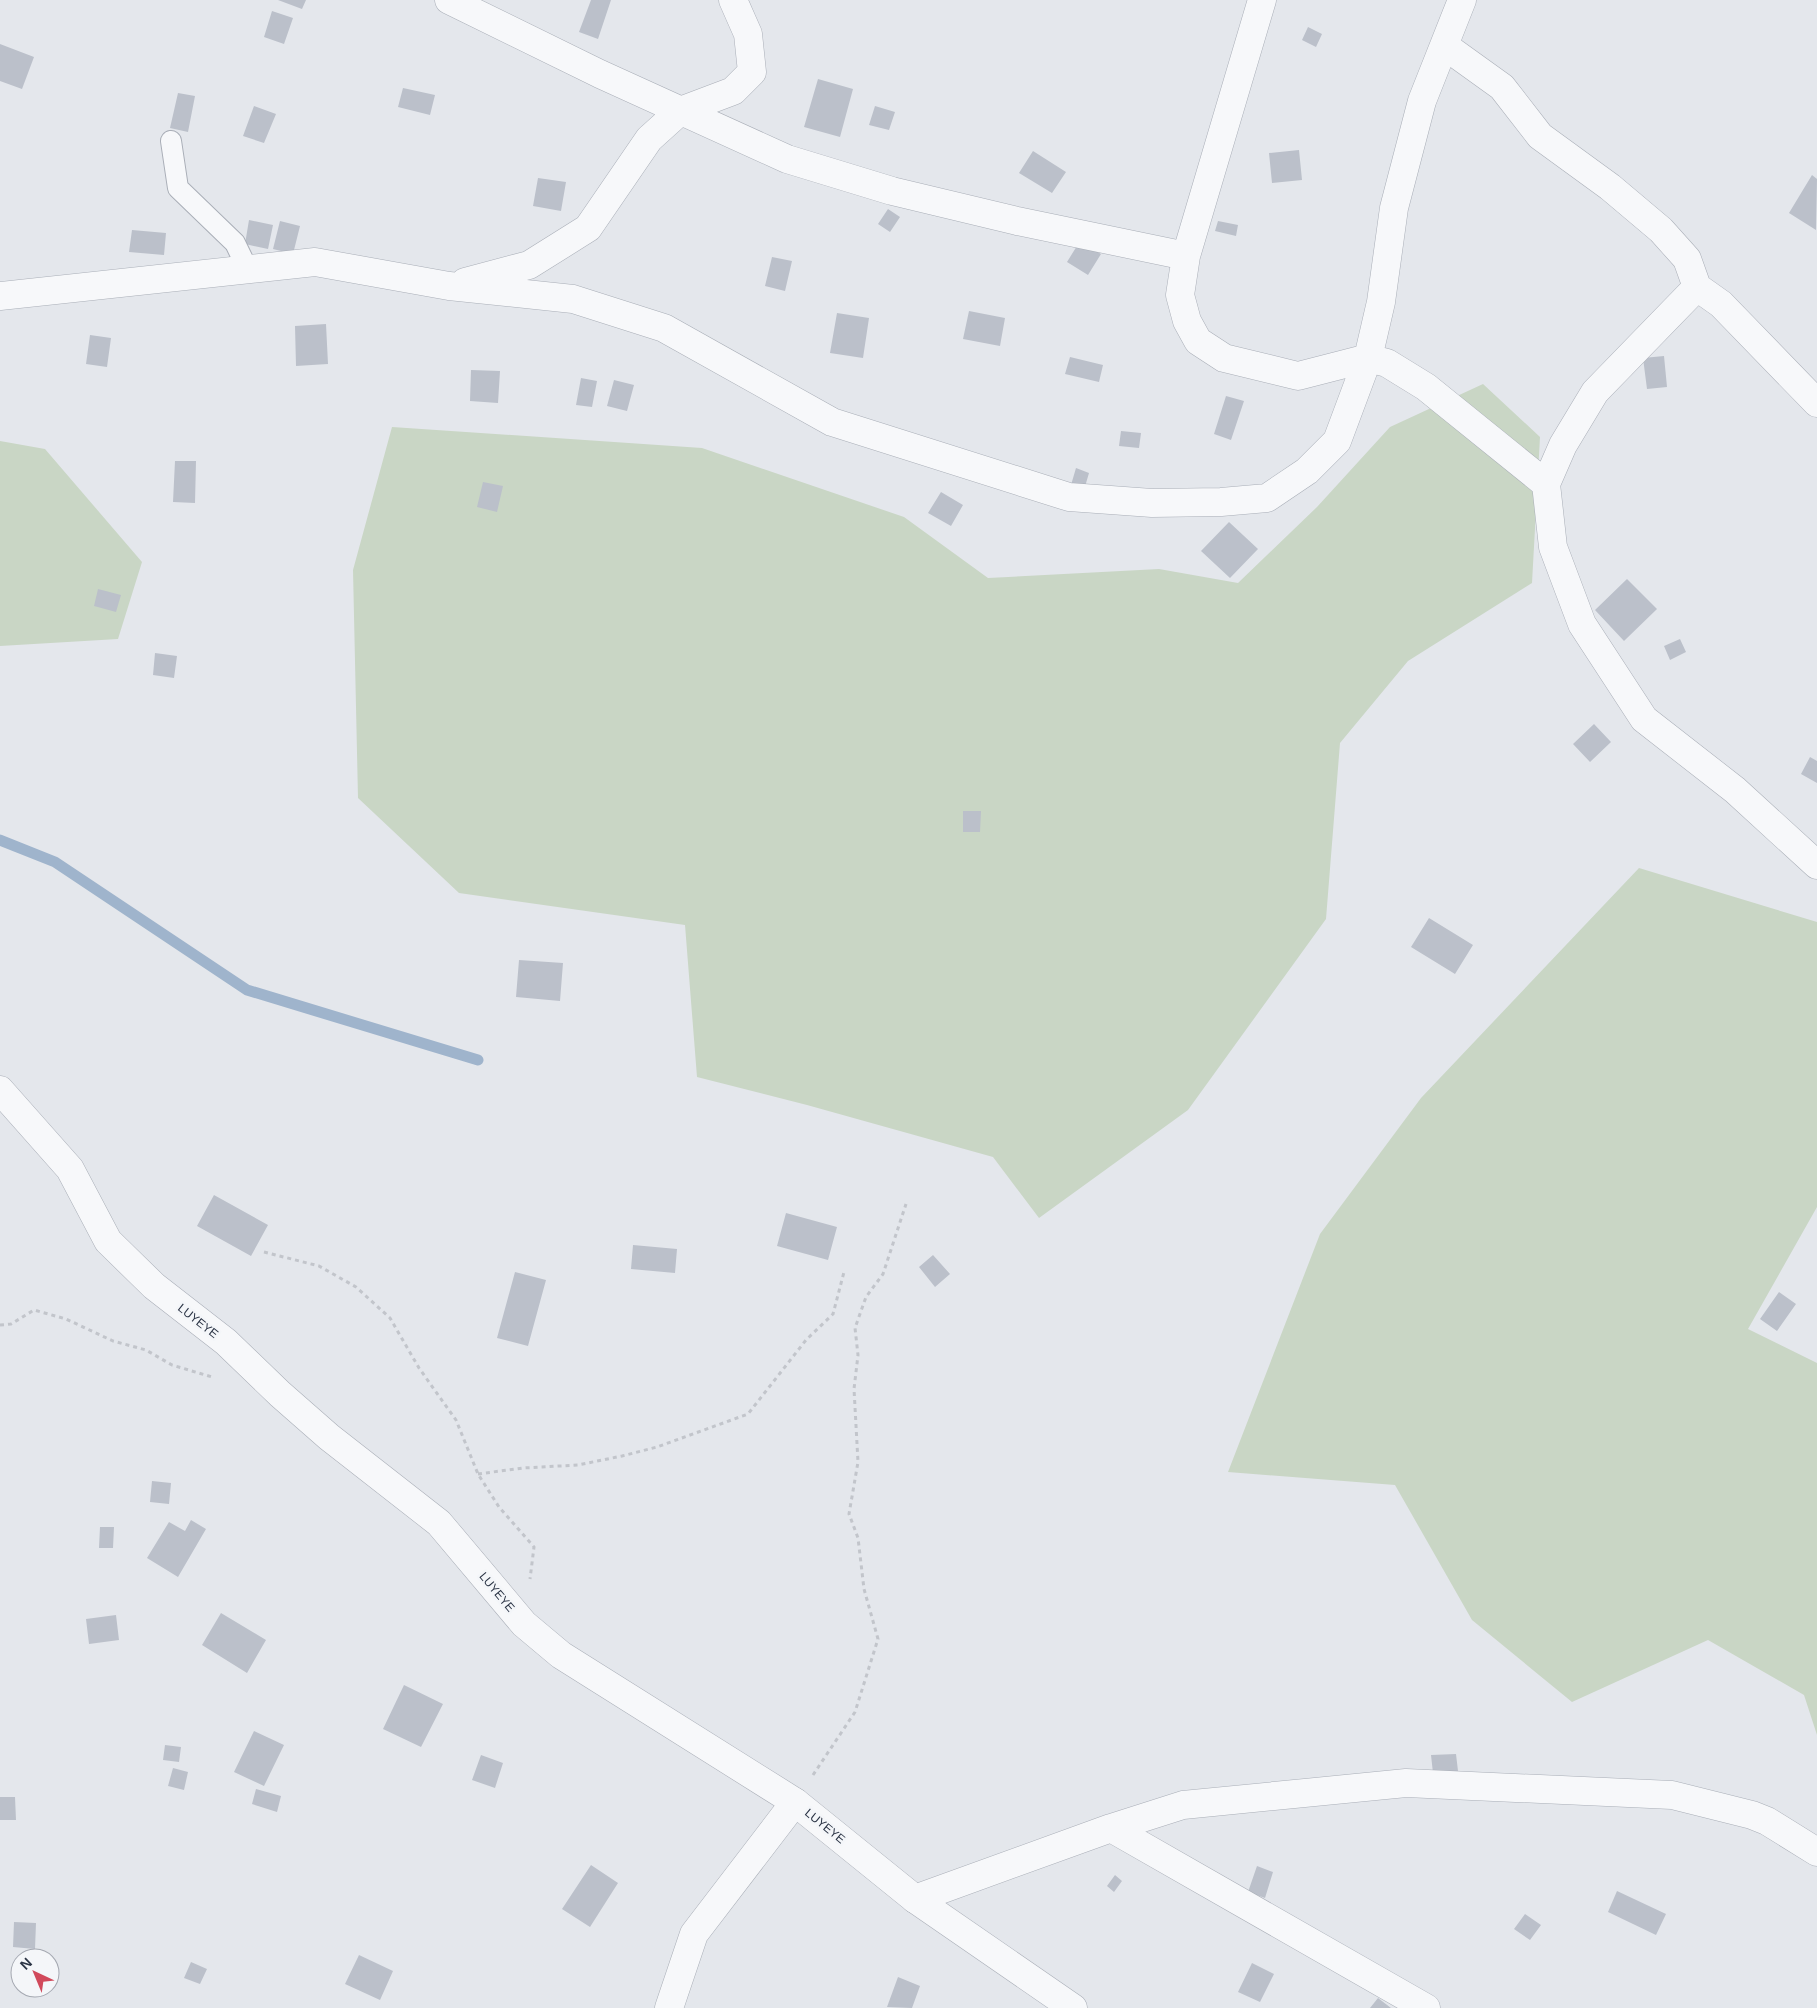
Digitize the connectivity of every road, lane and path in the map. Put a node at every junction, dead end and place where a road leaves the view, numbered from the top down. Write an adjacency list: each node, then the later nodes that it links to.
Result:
1 (449, 0): 6 (street)
2 (733, 0): 6 (street)
3 (1262, 0): 8 (street)
4 (1462, 0): 5 (street)
5 (1445, 46): 11 (street); 13 (street)
6 (680, 111): 8 (street); 10 (street)
7 (171, 141): 9 (lane)
8 (1186, 256): 13 (street)
9 (248, 270): 10 (street); 12 (street)
10 (449, 286): 13 (street)
11 (1697, 287): 14 (street); 15 (street)
12 (0, 296)
13 (1368, 358): 15 (street)
14 (1817, 403)
15 (1546, 484): 16 (street)
16 (1817, 865)
17 (0, 1090): 24 (street, LUYEYE)
18 (906, 1204): 25 (path)
19 (264, 1252): 23 (path)
20 (844, 1272): 23 (path)
21 (0, 1325): 22 (path)
22 (218, 1377)
23 (478, 1474): 24 (path)
24 (524, 1624): 25 (street, LUYEYE)
25 (795, 1802): 28 (street, LUYEYE); 29 (street)
26 (1111, 1828): 27 (street); 28 (street); 31 (street)
27 (1817, 1852)
28 (915, 1899): 30 (street, LUYEYE)
29 (668, 2008)
30 (1073, 2008)
31 (1426, 2008)

